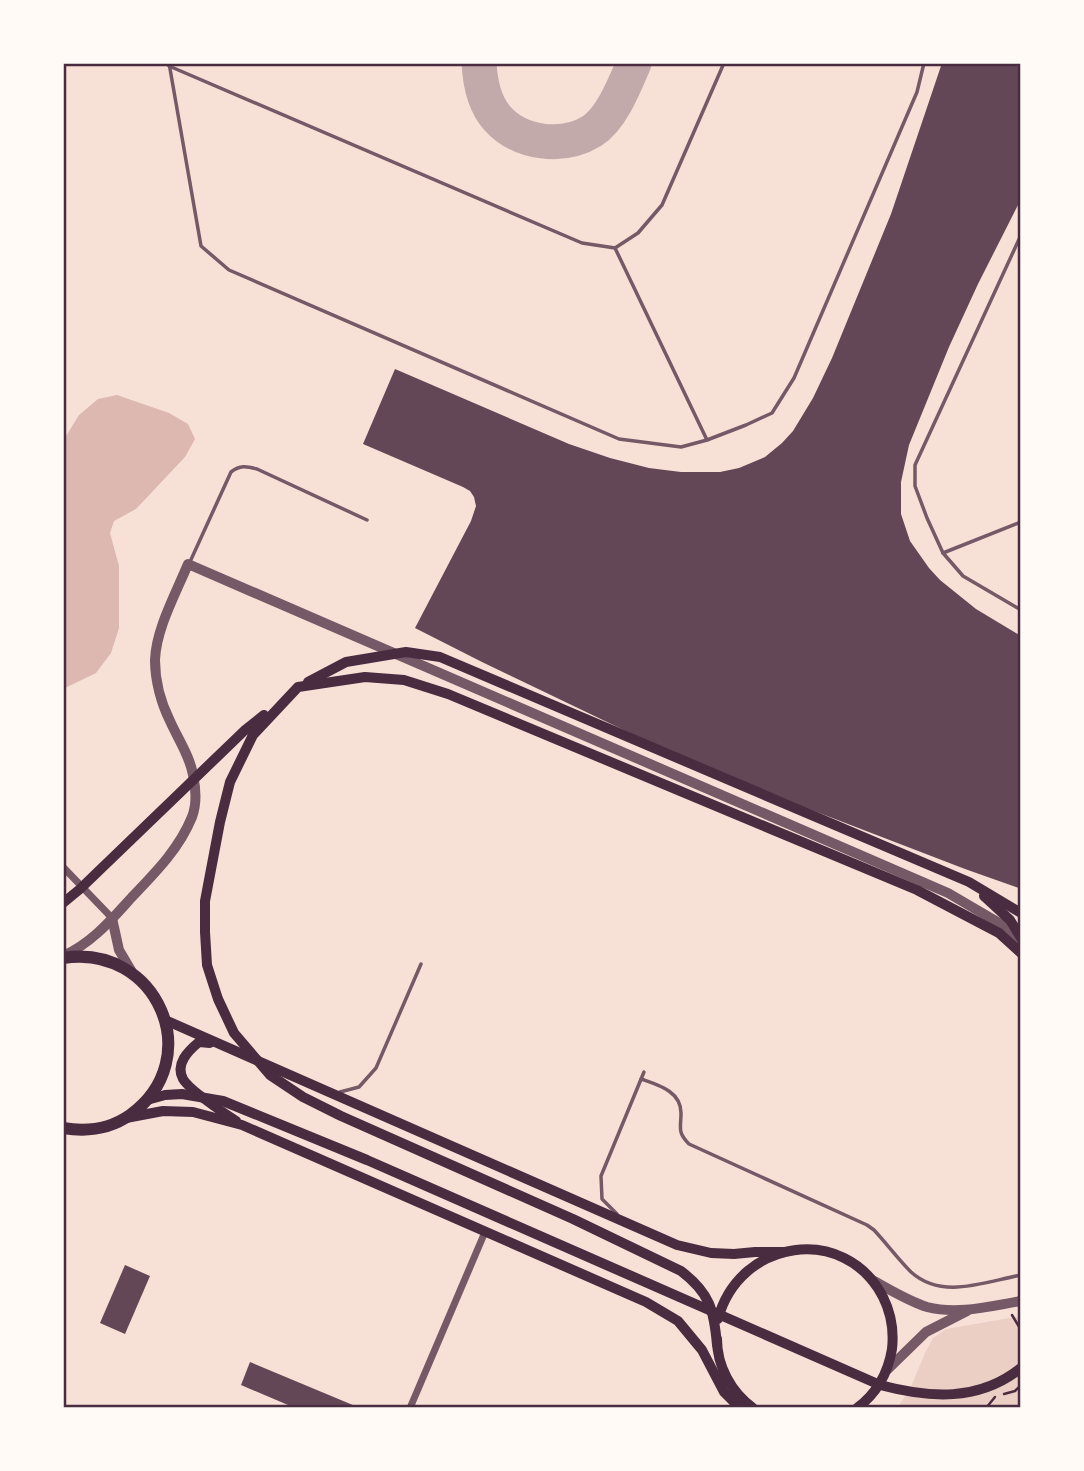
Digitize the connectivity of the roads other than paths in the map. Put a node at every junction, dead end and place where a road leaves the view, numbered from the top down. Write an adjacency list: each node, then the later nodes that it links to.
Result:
1 (724, 63): 5 (lane)
2 (924, 63): 6 (lane)
3 (169, 64): 5 (lane); 6 (lane)
4 (1021, 235): 9 (lane)
5 (615, 248): 6 (lane)
6 (707, 440)
7 (367, 520): 10 (lane)
8 (1021, 522): 9 (lane)
9 (943, 553): 11 (lane)
10 (188, 564): 17 (street); 19 (street)
11 (1021, 610)
12 (298, 687): 14 (main road); 15 (main road); 20 (main road); 41 (main road)
13 (63, 867): 17 (street)
14 (969, 881): 16 (main road); 18 (main road)
15 (63, 903)
16 (1021, 913)
17 (112, 918): 21 (street); 23 (street)
18 (1021, 938)
19 (1021, 944)
20 (1021, 953)
21 (63, 957): 23 (main road)
22 (421, 964): 28 (lane)
23 (133, 974): 24 (main road)
24 (165, 1020): 25 (main road); 30 (main road)
25 (220, 1044): 28 (main road); 29 (main road)
26 (644, 1072): 27 (lane)
27 (641, 1079): 34 (lane); 37 (lane)
28 (334, 1094): 34 (main road)
29 (201, 1096): 30 (main road); 32 (main road); 42 (main road)
30 (147, 1100): 31 (main road)
31 (126, 1118): 32 (main road); 33 (main road)
32 (242, 1125): 35 (main road)
33 (63, 1128)
34 (623, 1221): 36 (main road)
35 (485, 1232): 45 (main road); 47 (street)
36 (783, 1252): 38 (main road); 41 (main road)
37 (1021, 1275)
38 (872, 1280): 40 (street); 44 (main road)
39 (1021, 1301): 40 (street)
40 (971, 1310): 44 (street)
41 (717, 1345): 43 (main road)
42 (1021, 1368)
43 (723, 1371): 45 (main road); 48 (main road)
44 (886, 1371): 46 (main road)
45 (740, 1407)
46 (859, 1407)
47 (410, 1408)
48 (753, 1408)

